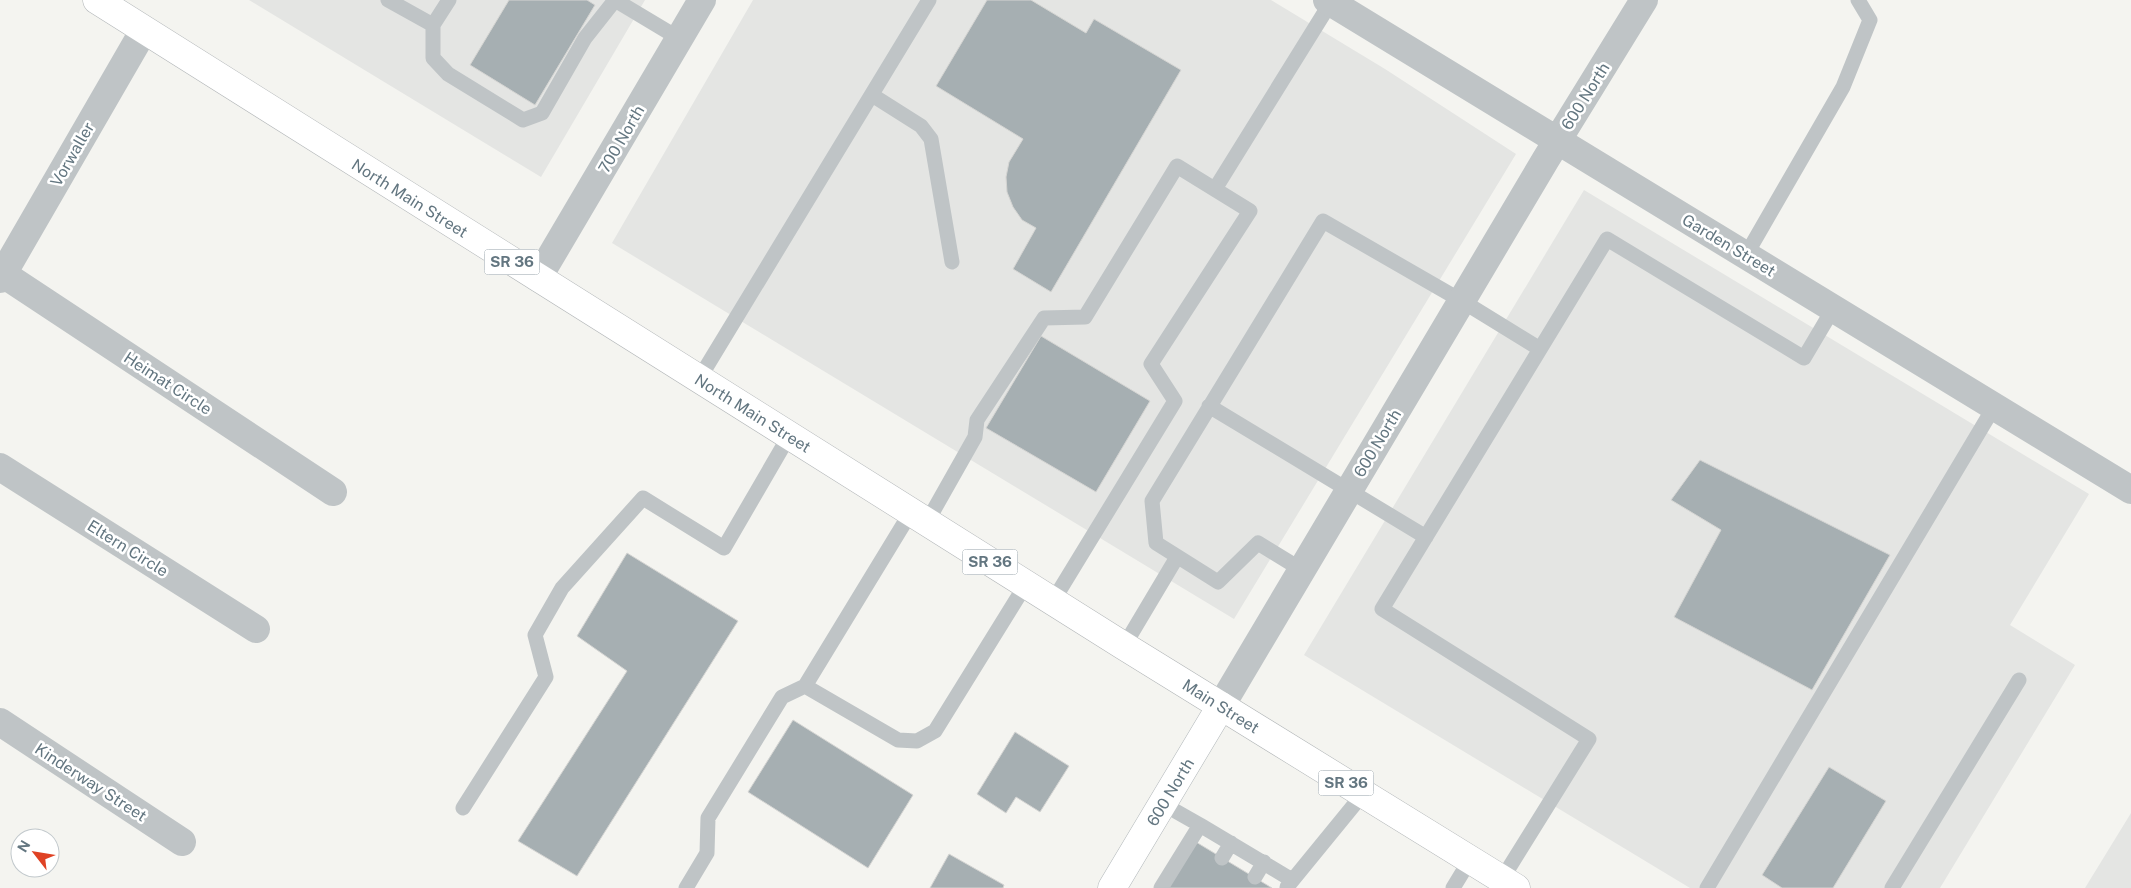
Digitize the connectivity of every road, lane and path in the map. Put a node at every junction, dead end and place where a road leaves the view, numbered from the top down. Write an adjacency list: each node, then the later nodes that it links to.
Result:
1 (97, 0): 11 (main road, North Main Street / SR 36)
2 (388, 0): 10 (lane)
3 (449, 0): 10 (lane)
4 (615, 0): 10 (lane); 12 (lane)
5 (702, 0): 12 (street, 700 North)
6 (929, 0): 13 (lane)
7 (1644, 0): 14 (street, 600 North)
8 (1858, 0): 16 (lane)
9 (1329, 1): 14 (street, Garden Street); 15 (lane)
10 (433, 25)
11 (144, 30): 18 (street, Vorwaller); 19 (main road, North Main Street / SR 36)
12 (680, 39): 19 (street, 700 North)
13 (872, 94): 17 (lane); 23 (lane)
14 (1558, 141): 16 (street, Garden Street); 20 (street, 600 North)
15 (1214, 189): 31 (lane); 36 (lane)
16 (1746, 255): 21 (street, Garden Street)
17 (952, 262)
18 (1, 276): 30 (street, Heimat Circle)
19 (538, 278): 23 (main road, North Main Street / SR 36)
20 (1462, 301): 22 (lane); 24 (lane); 29 (street, 600 North)
21 (1834, 309): 22 (lane); 25 (street, Garden Street)
22 (1540, 349): 32 (lane)
23 (699, 379): 26 (main road, North Main Street / SR 36)
24 (1209, 406): 29 (lane); 33 (lane)
25 (1994, 407): 28 (street, Garden Street); 59 (lane)
26 (789, 436): 31 (main road, North Main Street / SR 36); 45 (lane)
27 (0, 467): 37 (street, Eltern Circle)
28 (2131, 490)
29 (1349, 491): 32 (lane); 34 (street, 600 North)
30 (333, 492)
31 (919, 517): 35 (main road, Main Street / SR 36); 40 (lane)
32 (1426, 536): 54 (lane)
33 (1176, 556): 34 (lane); 38 (lane)
34 (1302, 570): 41 (street, 600 North)
35 (1026, 584): 36 (main road, Main Street / SR 36); 40 (lane)
36 (1053, 602): 38 (main road, Main Street / SR 36)
37 (256, 629)
38 (1124, 646): 41 (main road, Main Street / SR 36)
39 (2019, 680): 60 (lane)
40 (805, 686): 55 (lane)
41 (1221, 706): 43 (main road, Main Street / SR 36); 44 (main road, 600 North)
42 (0, 722): 47 (street, Kinderway Street)
43 (1363, 794): 50 (main road, Main Street / SR 36); 53 (lane)
44 (1163, 804): 46 (lane); 56 (main road, 600 North)
45 (463, 808)
46 (1200, 825): 48 (lane); 57 (lane)
47 (182, 842)
48 (1230, 843): 49 (lane); 51 (lane)
49 (1222, 858)
50 (1470, 860): 54 (main road, Main Street / SR 36); 58 (lane)
51 (1264, 862): 52 (lane); 53 (lane)
52 (1254, 878)
53 (1290, 884)
54 (1509, 884)
55 (686, 888)
56 (1112, 888)
57 (1161, 888)
58 (1453, 888)
59 (1707, 888)
60 (1892, 888)

